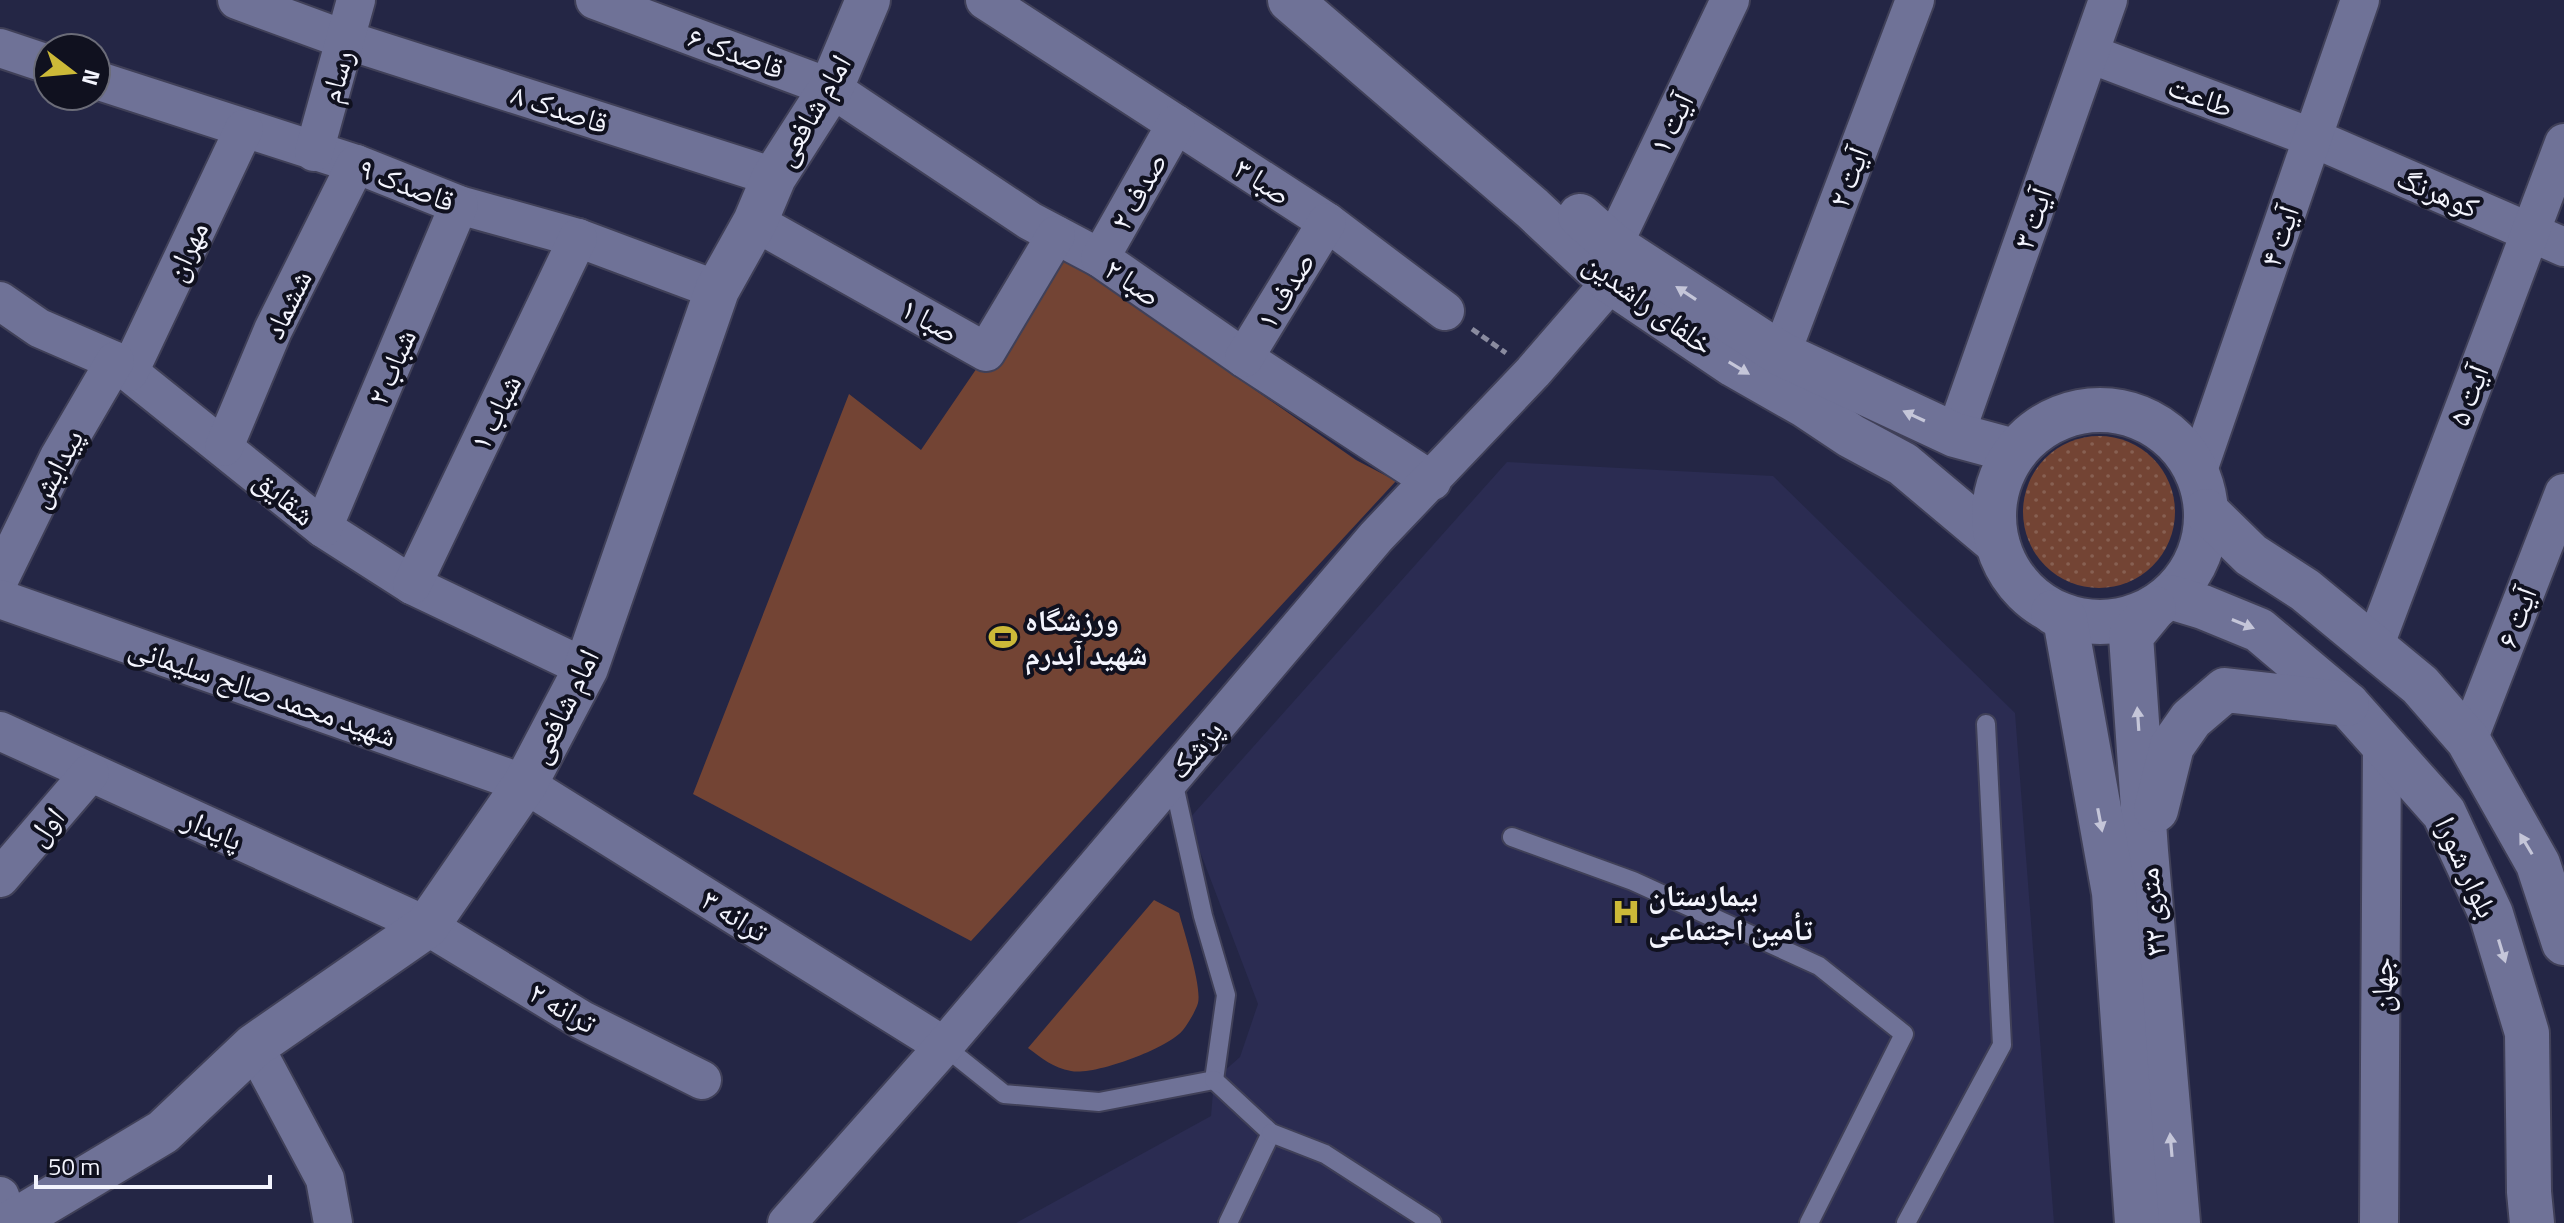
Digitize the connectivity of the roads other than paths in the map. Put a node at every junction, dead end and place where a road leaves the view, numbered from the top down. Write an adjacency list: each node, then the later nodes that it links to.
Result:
1 (237, 0): 12 (street, قاصدک ۸)
2 (356, 0): 12 (street, رسام)
3 (595, 0): 17 (street, قاصدک ۶)
4 (868, 0): 17 (main road, امام شافعی)
5 (985, 0): 18 (street, صبا ۳)
6 (1290, 0): 33 (main road, خلفای راشدین)
7 (1334, 0): 33 (main road, خلفای راشدین)
8 (1730, 0): 33 (street, آیت ۱)
9 (1915, 0): 37 (street, آیت ۲)
10 (2108, 0): 14 (street, آیت ۳)
11 (2360, 0): 20 (street, آیت ۴)
12 (346, 40): 22 (street, رسام); 24 (street, قاصدک ۸)
13 (0, 48): 15 (street)
14 (2090, 54): 20 (street, طاعت); 40 (street, آیت ۳)
15 (32, 59)
16 (112, 85): 19 (street, قاصدک ۹)
17 (831, 88): 24 (main road, امام شافعی); 29 (street, صبا ۲)
18 (1176, 124): 27 (street, صبا ۳); 32 (street, صدف ۲)
19 (244, 129): 22 (street, قاصدک ۹); 39 (street, مهران)
20 (2313, 138): 28 (street, کوهرنگ); 44 (street, آیت ۴)
21 (2564, 143): 28 (street, آیت ۵)
22 (314, 152): 23 (street, قاصدک ۹)
23 (356, 164): 25 (street, قاصدک ۹); 41 (street, ششماد)
24 (774, 177): 26 (main road, امام شافعی)
25 (459, 205): 30 (street, قاصدک ۹); 46 (street, شباب ۲)
26 (755, 222): 29 (street, صبا ۱); 34 (main road, امام شافعی)
27 (1327, 222): 36 (street, صبا ۳); 38 (street, صدف ۱)
28 (2530, 232): 31 (street, کوهرنگ); 53 (street, آیت ۵)
29 (1056, 235): 32 (street, صبا ۲)
30 (578, 238): 34 (street, قاصدک ۹); 49 (street, شباب ۱)
31 (2564, 247)
32 (1100, 258): 38 (street, صبا ۲)
33 (1612, 264): 37 (main road, خلفای راشدین, one-way to 33); 43 (street, پزشک); 47 (main road, خلفای راشدین, one-way to 47)
34 (717, 290): 54 (main road, امام شافعی)
35 (0, 301): 39 (street, شقایق)
36 (1445, 311)
37 (1781, 354): 40 (main road, خلفای راشدین, one-way to 37)
38 (1244, 358): 43 (street, صبا ۲)
39 (122, 367): 41 (street, شقایق); 48 (street, پیدایش)
40 (1955, 435): 42 (main road, خلفای راشدین)
41 (224, 447): 46 (street, شقایق)
42 (2014, 451): 44 (main road); 47 (main road)
43 (1432, 481): 61 (street, پزشک)
44 (2202, 492): 51 (main road); 53 (main road, بلوار شورا)
45 (2564, 493): 58 (street, آیت ۶)
46 (323, 528): 49 (street, شقایق)
47 (1997, 543): 52 (main road)
48 (0, 578)
49 (412, 585): 54 (street, شقایق)
50 (0, 599): 62 (street, شهید محمد صالح سلیمانی)
51 (2162, 603): 52 (main road); 55 (main road, بلوار شورا, one-way to 55); 64 (main road, ۳۲ متری, one-way to 51)
52 (2053, 612): 82 (main road, ۳۲ متری, one-way to 82)
53 (2374, 647): 58 (main road, بلوار شورا)
54 (586, 668): 62 (main road, امام شافعی)
55 (2347, 704): 59 (main road, بلوار شورا); 64 (main road)
56 (1986, 724): 81 (lane)
57 (0, 731): 60 (street, پایدار)
58 (2468, 740): 67 (main road, بلوار شورا, one-way to 58)
59 (2382, 746): 84 (street, جهان); 85 (main road, بلوار شورا, one-way to 85)
60 (90, 773): 65 (street, اول); 66 (street, پایدار)
61 (1172, 775): 69 (street, پزشک); 71 (lane)
62 (525, 784): 66 (main road, امام شافعی); 69 (street, ترانه ۳)
63 (1512, 837): 80 (lane)
64 (2146, 851): 83 (main road, ۳۲ متری, one-way to 64)
65 (0, 878)
66 (427, 926): 68 (main road, امام شافعی); 70 (street, ترانه ۲)
67 (2564, 939)
68 (254, 1046): 75 (main road, امام شافعی); 76 (street)
69 (944, 1046): 71 (lane); 77 (street, پزشک)
70 (702, 1080)
71 (1214, 1080): 72 (lane)
72 (1271, 1133): 78 (lane); 79 (lane)
73 (0, 1196): 75 (street)
74 (0, 1221): 75 (street)
75 (10, 1223)
76 (333, 1223)
77 (787, 1223)
78 (1228, 1223)
79 (1432, 1223)
80 (1809, 1223)
81 (1906, 1223)
82 (2137, 1223)
83 (2178, 1223)
84 (2379, 1223)
85 (2532, 1223)

